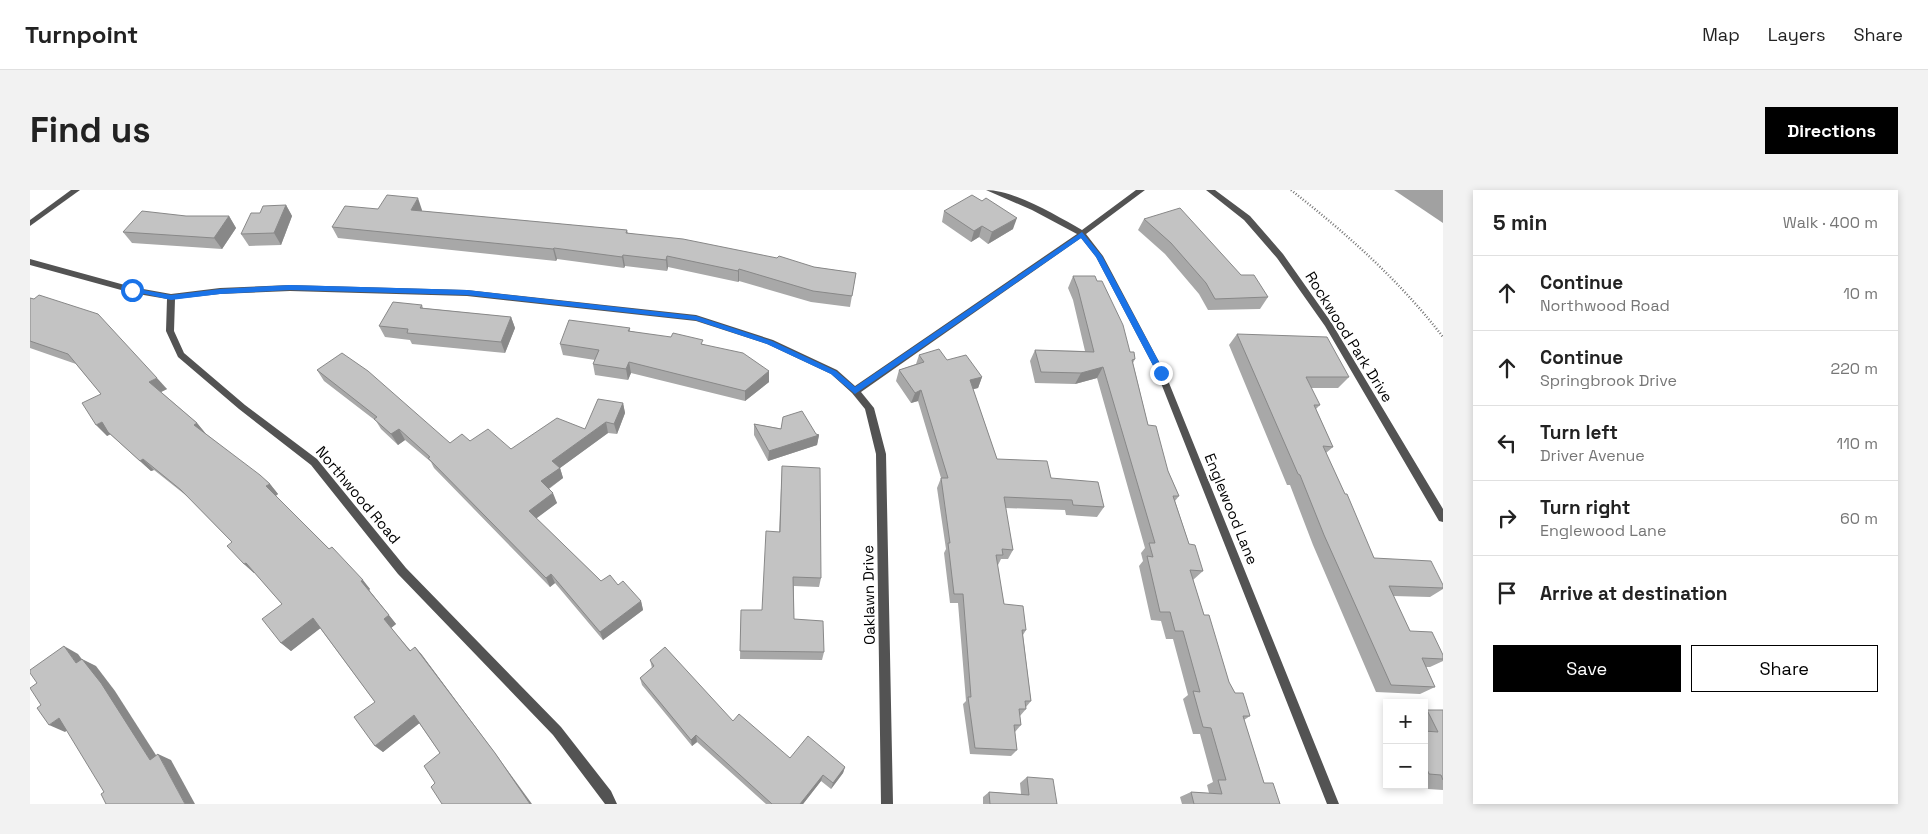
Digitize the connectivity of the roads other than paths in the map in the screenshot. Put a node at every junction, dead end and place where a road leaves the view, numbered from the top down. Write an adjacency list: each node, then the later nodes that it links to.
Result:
1 (76, 190): 5 (street)
2 (990, 190): 6 (street)
3 (1141, 190): 6 (street)
4 (1210, 190): 10 (street, Rockwood Park Drive)
5 (30, 224)
6 (1082, 234): 9 (street); 13 (street, Englewood Lane)
7 (30, 262): 8 (street)
8 (171, 297): 9 (street, Oaklawn Drive); 11 (street, Northwood Road)
9 (855, 391): 12 (street, Oaklawn Drive)
10 (1443, 518)
11 (611, 804)
12 (887, 804)
13 (1333, 804)

